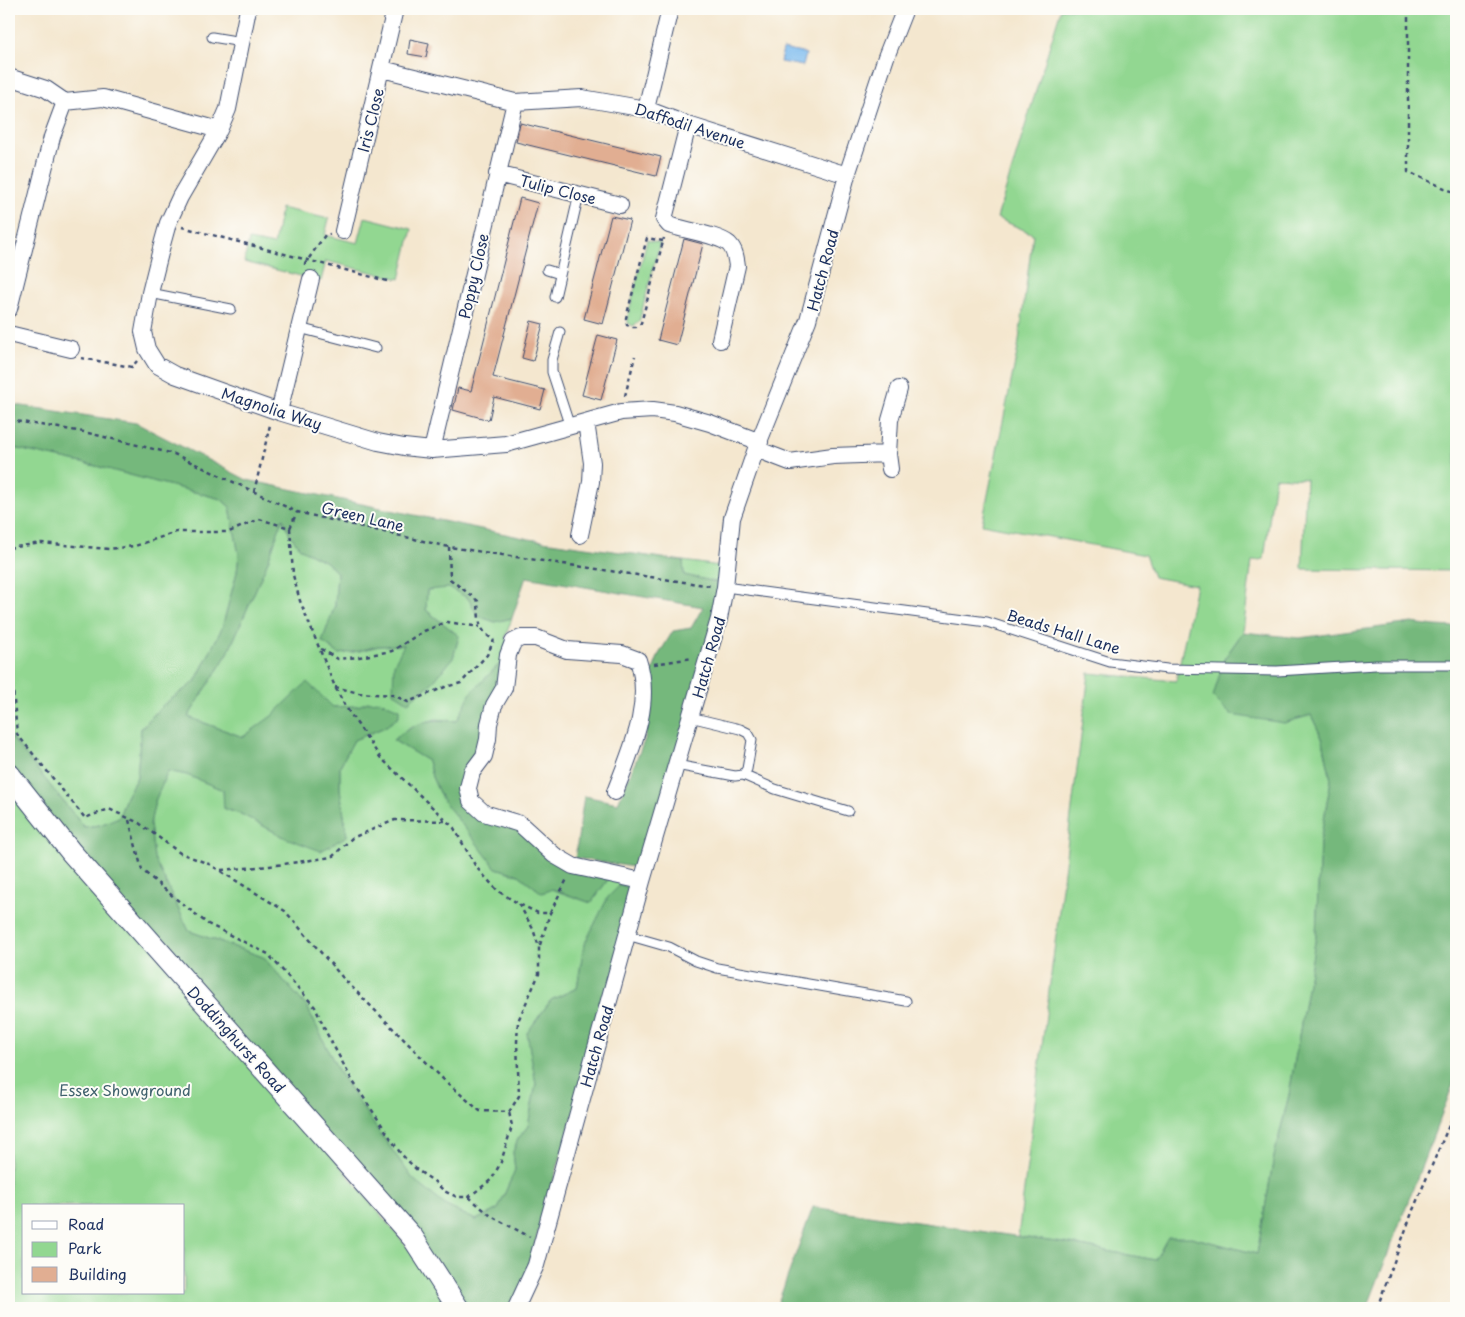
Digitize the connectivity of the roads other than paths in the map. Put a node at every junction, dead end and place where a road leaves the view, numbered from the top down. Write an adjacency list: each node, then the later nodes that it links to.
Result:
1 (248, 9): 6 (street)
2 (395, 9): 7 (street, Iris Close)
3 (670, 9): 11 (street)
4 (905, 9): 15 (street, Hatch Road)
5 (212, 37): 6 (lane)
6 (242, 42): 13 (street)
7 (382, 69): 10 (street, Daffodil Avenue); 18 (street, Iris Close)
8 (9, 78): 9 (street)
9 (64, 102): 13 (street); 24 (street)
10 (515, 102): 11 (street, Daffodil Avenue); 14 (street, Poppy Close)
11 (646, 108): 12 (street, Daffodil Avenue)
12 (688, 125): 15 (street, Daffodil Avenue); 29 (street)
13 (219, 130): 22 (street)
14 (497, 174): 16 (street, Tulip Close); 37 (street, Poppy Close)
15 (847, 175): 36 (street, Hatch Road)
16 (579, 194): 17 (street, Tulip Close); 20 (lane)
17 (620, 205)
18 (343, 231)
19 (547, 270): 20 (lane)
20 (560, 274): 23 (lane)
21 (311, 279): 26 (street)
22 (150, 292): 25 (lane); 33 (street, Magnolia Way)
23 (555, 297)
24 (9, 309)
25 (231, 309)
26 (299, 328): 30 (lane); 33 (street)
27 (560, 332): 35 (lane)
28 (9, 334): 31 (street)
29 (720, 340)
30 (376, 348)
31 (71, 349)
32 (899, 389): 36 (street, Magnolia Way)
33 (276, 411): 37 (street, Magnolia Way)
34 (586, 422): 35 (street, Magnolia Way); 36 (street, Magnolia Way); 38 (street)
35 (570, 428): 37 (street, Magnolia Way)
36 (758, 445): 39 (street, Hatch Road)
37 (432, 450)
38 (580, 535)
39 (725, 588): 40 (lane, Beads Hall Lane); 41 (street, Hatch Road)
40 (1456, 665)
41 (690, 717): 42 (street, Hatch Road); 44 (lane)
42 (676, 765): 44 (lane); 47 (street, Hatch Road)
43 (9, 774): 50 (street, Doddinghurst Road)
44 (743, 775): 46 (lane)
45 (615, 792): 47 (street)
46 (848, 811)
47 (642, 881): 48 (street, Hatch Road)
48 (628, 935): 49 (lane); 51 (street, Hatch Road)
49 (906, 1001)
50 (458, 1308)
51 (516, 1308)

